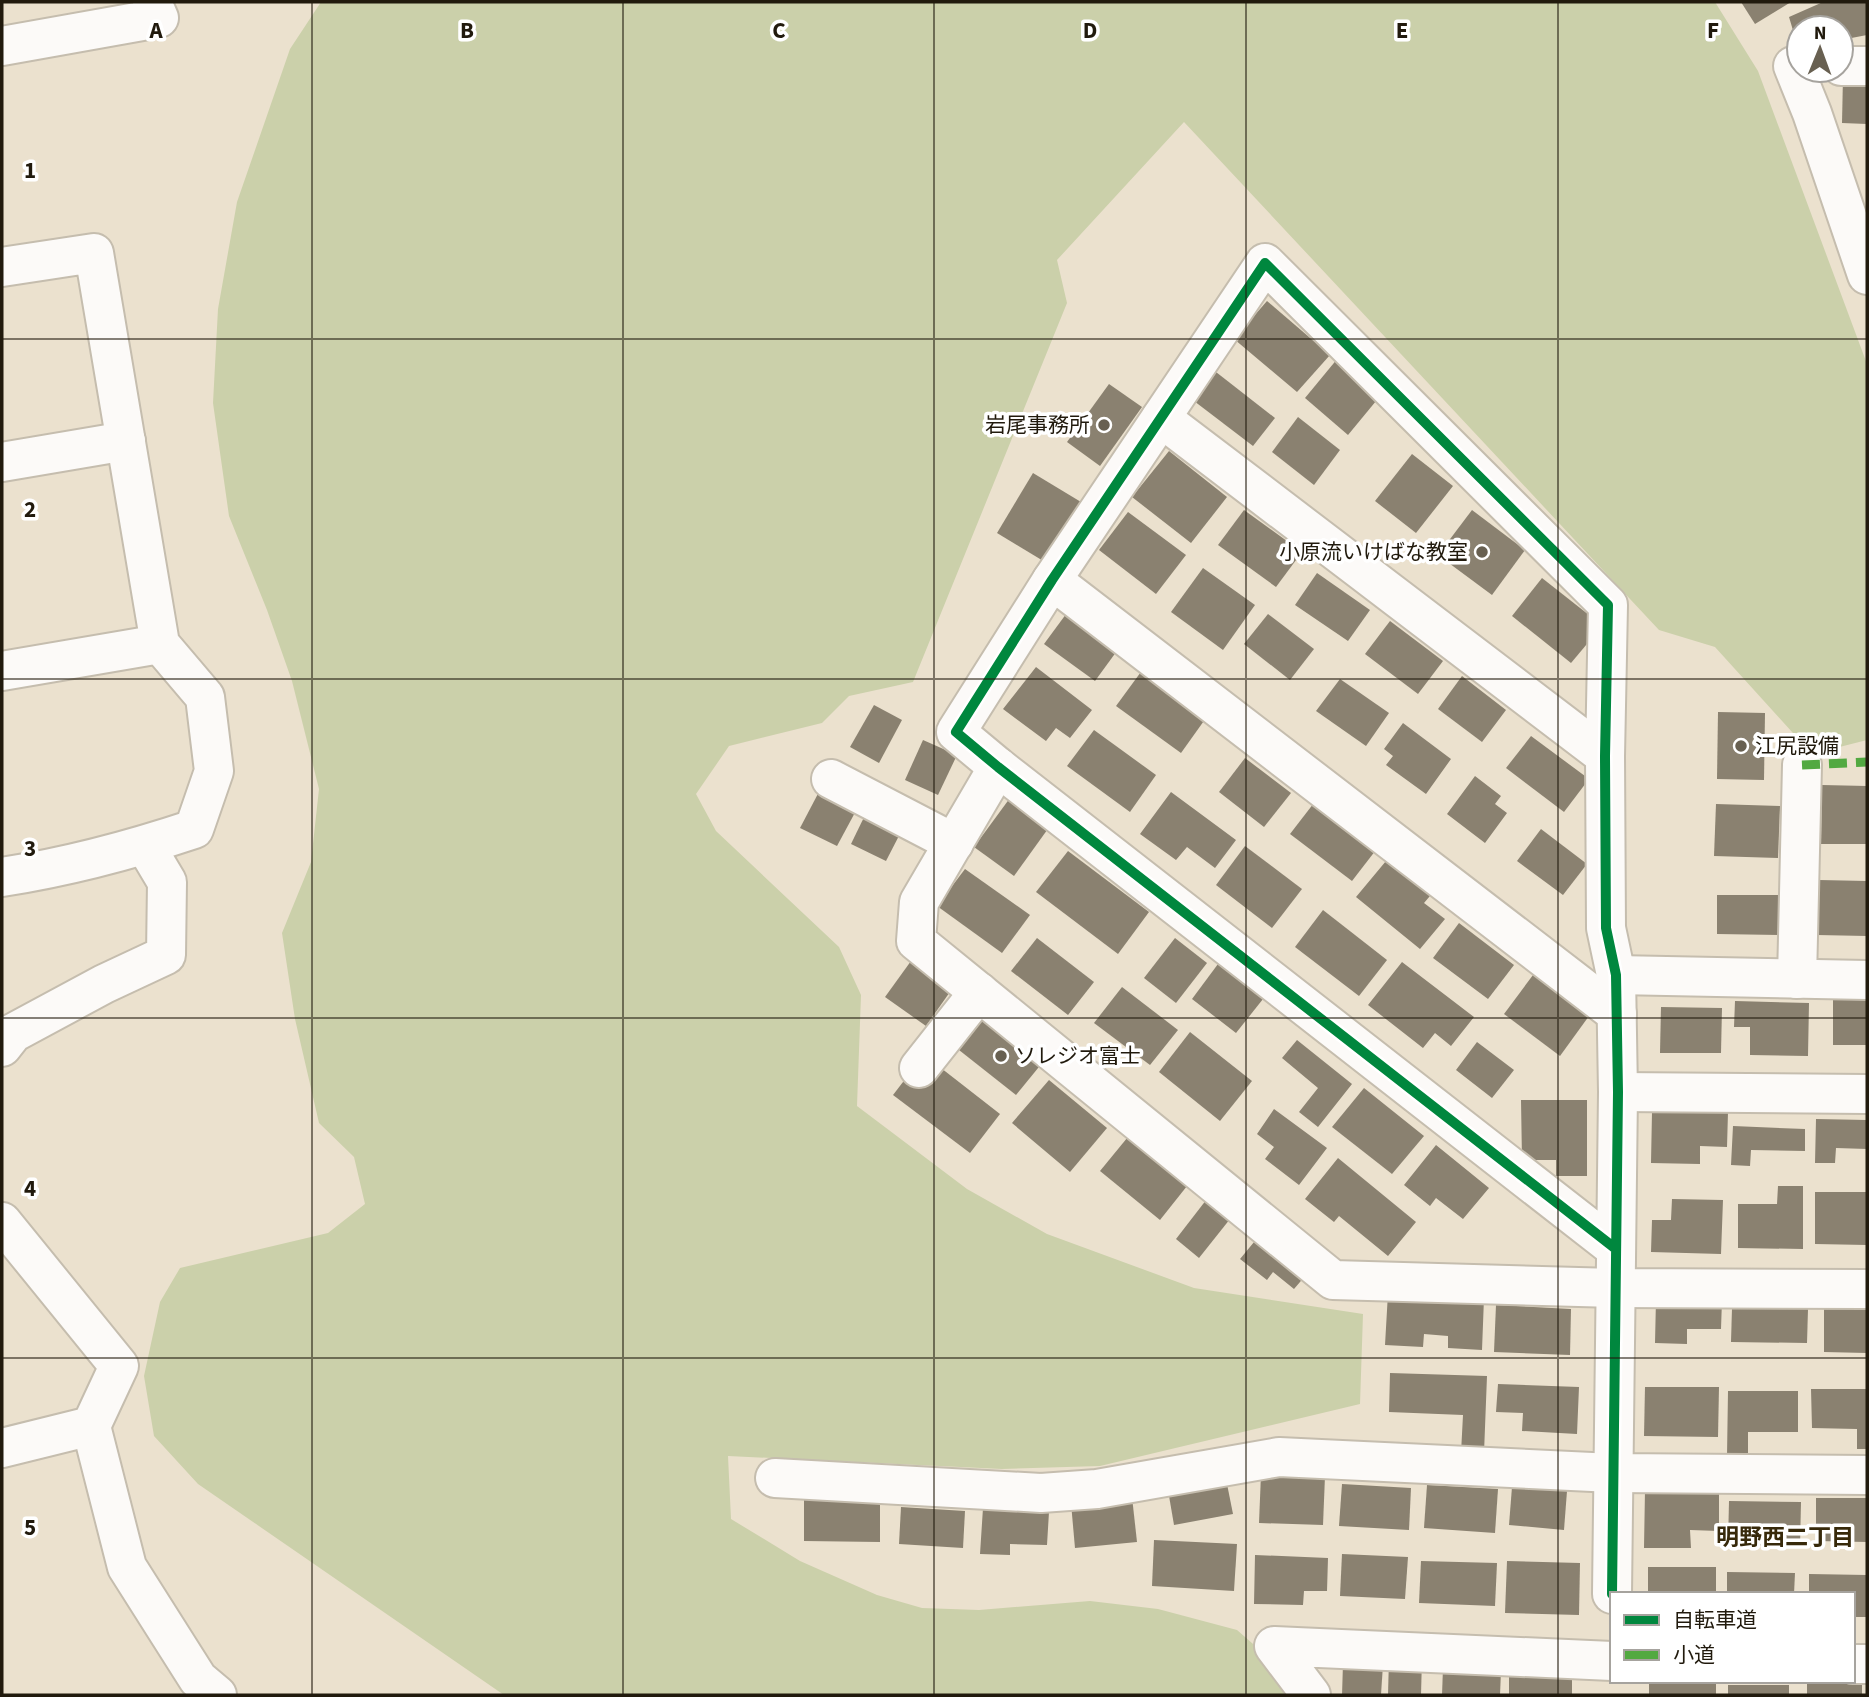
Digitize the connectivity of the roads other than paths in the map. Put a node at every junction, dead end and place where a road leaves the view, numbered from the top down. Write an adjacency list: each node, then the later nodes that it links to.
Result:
1 (152, 2): 2 (street)
2 (2, 46)
3 (1800, 84): 4 (street)
4 (1866, 265)
5 (2, 267): 7 (street)
6 (1161, 418): 9 (street); 12 (street); 12 (street)
7 (126, 441): 8 (street); 10 (street)
8 (2, 462)
9 (1052, 580): 14 (street); 23 (street)
10 (160, 644): 11 (street); 17 (street)
11 (2, 671)
12 (1605, 756): 19 (street)
13 (1802, 765): 20 (street)
14 (998, 767): 16 (street); 29 (street)
15 (831, 779): 16 (street)
16 (954, 844): 22 (street)
17 (145, 845): 18 (street); 24 (street)
18 (2, 877)
19 (1616, 975): 20 (street); 23 (street)
20 (1797, 979): 21 (street)
21 (1867, 980)
22 (979, 992): 25 (street); 30 (street)
23 (1617, 1014): 26 (street)
24 (2, 1047)
25 (919, 1068)
26 (1618, 1092): 27 (street); 29 (street)
27 (1867, 1094)
28 (2, 1222): 32 (street)
29 (1616, 1249): 30 (street)
30 (1615, 1288): 31 (street); 34 (street)
31 (1867, 1289)
32 (90, 1426): 33 (street); 39 (street)
33 (2, 1448)
34 (1613, 1473): 35 (street); 36 (street); 37 (street)
35 (1867, 1475)
36 (775, 1478)
37 (1612, 1592)
38 (1610, 1661): 40 (street)
39 (217, 1695)
40 (1311, 1695)

